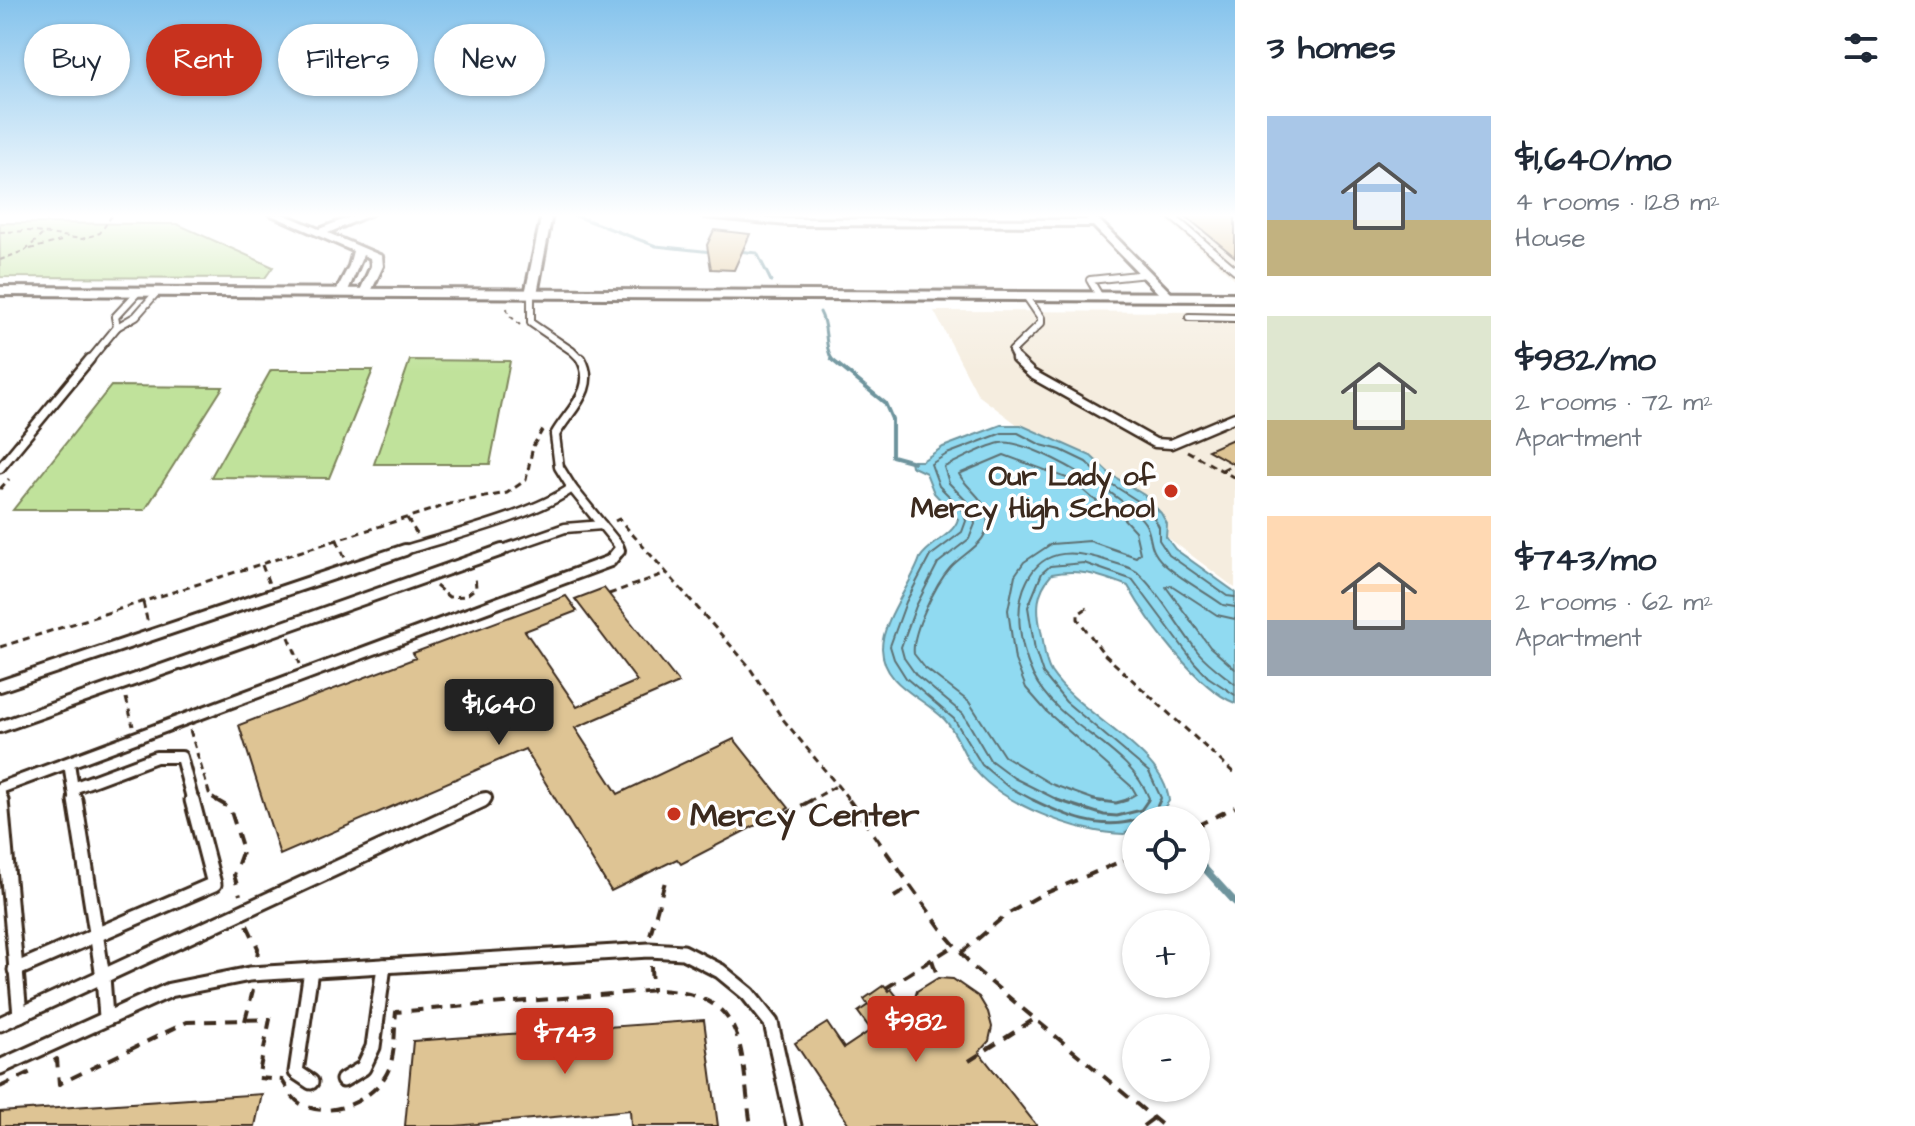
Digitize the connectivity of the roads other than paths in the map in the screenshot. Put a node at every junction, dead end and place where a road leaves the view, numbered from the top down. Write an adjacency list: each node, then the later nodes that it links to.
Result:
1 (355, 267): 9 (street)
2 (377, 267): 10 (street)
3 (536, 267): 11 (street)
4 (1140, 267): 5 (street)
5 (1147, 274): 13 (lane); 14 (street)
6 (0, 291): 7 (street)
7 (138, 292): 8 (street); 18 (lane)
8 (157, 292): 9 (street); 18 (lane)
9 (341, 293): 10 (street)
10 (365, 293): 11 (street)
11 (531, 294): 12 (street); 21 (lane)
12 (1026, 296): 13 (street); 19 (lane)
13 (1100, 297): 14 (street)
14 (1169, 297): 15 (street)
15 (1235, 297)
16 (1189, 317): 17 (lane)
17 (1235, 318)
18 (117, 327): 20 (lane)
19 (1235, 417)
20 (0, 468)
21 (572, 488): 22 (lane); 23 (lane)
22 (602, 525): 24 (lane); 25 (lane)
23 (0, 686)
24 (0, 727)
25 (69, 763): 26 (lane); 27 (lane)
26 (73, 788): 29 (lane); 29 (lane)
27 (0, 790): 31 (lane)
28 (486, 798): 33 (lane)
29 (97, 935): 31 (lane); 33 (lane)
30 (384, 966): 32 (lane); 38 (lane); 40 (lane)
31 (15, 970): 34 (lane)
32 (311, 970): 35 (lane); 39 (lane)
33 (103, 977): 34 (lane); 35 (lane)
34 (20, 1015): 36 (lane)
35 (106, 1017): 37 (lane)
36 (0, 1024)
37 (0, 1067)
38 (343, 1080)
39 (311, 1082)
40 (794, 1126)

